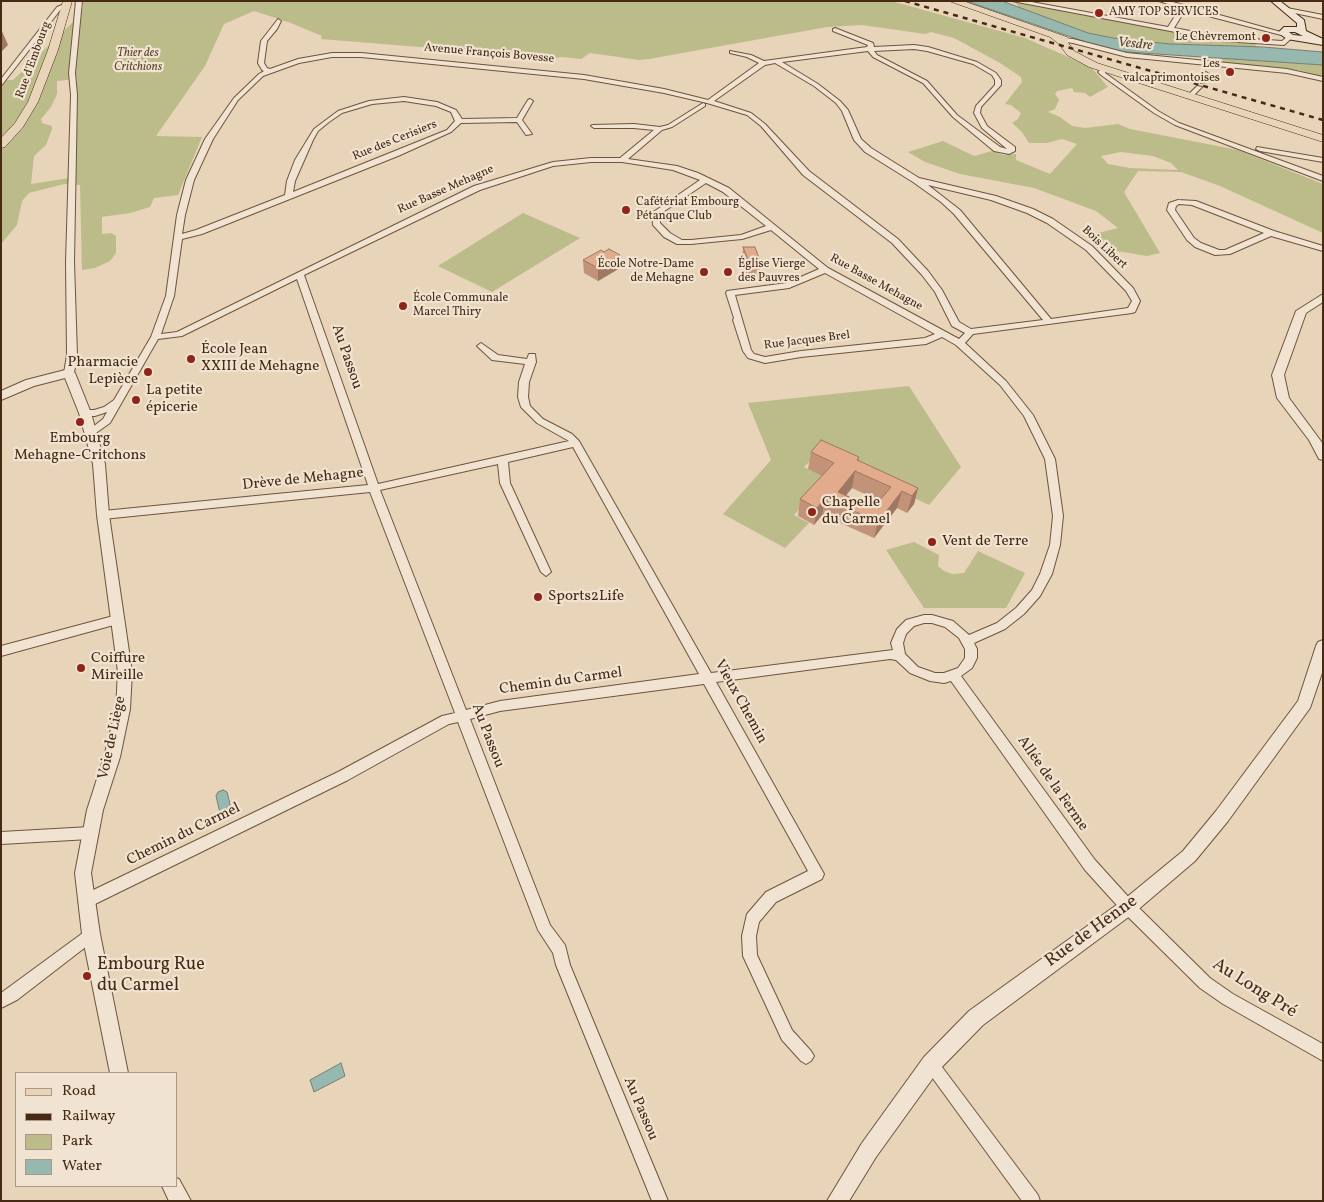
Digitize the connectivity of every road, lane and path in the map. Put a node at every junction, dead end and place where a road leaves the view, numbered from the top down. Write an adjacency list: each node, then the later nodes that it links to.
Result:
1 (79, 1): 59 (street)
2 (953, 1): 16 (main road)
3 (1015, 1): 5 (street)
4 (1275, 1): 9 (main road)
5 (1026, 2): 12 (street)
6 (1165, 2): 8 (street)
7 (67, 3): 26 (street); 36 (main road, Rue d'Embourg)
8 (1183, 8): 12 (street); 14 (street)
9 (1299, 15): 10 (street); 14 (main road); 15 (main road)
10 (1323, 17)
11 (278, 21): 23 (street)
12 (1170, 29): 14 (street)
13 (835, 30): 18 (street)
14 (1287, 33): 15 (main road)
15 (1302, 35): 17 (main road)
16 (1061, 38): 22 (main road); 25 (street)
17 (1322, 42)
18 (870, 49): 18 (street); 20 (street)
19 (732, 52): 21 (street)
20 (777, 62): 21 (street); 41 (street, Bois Libert)
21 (763, 63): 29 (street)
22 (1098, 67): 27 (main road); 37 (street)
23 (269, 71): 29 (street, Avenue François Bovesse); 48 (street, Avenue François Bovesse)
24 (1206, 74): 27 (street)
25 (1323, 79)
26 (1, 84)
27 (1189, 97): 35 (main road)
28 (530, 101): 30 (street)
29 (706, 103): 33 (street); 54 (street, Avenue François Bovesse)
30 (519, 120): 31 (street); 34 (street)
31 (459, 121): 44 (street, Rue des Cerisiers); 44 (street, Rue des Cerisiers)
32 (594, 126): 33 (street)
33 (660, 129): 38 (street)
34 (528, 134)
35 (1323, 139)
36 (1, 145)
37 (1241, 147): 39 (street); 42 (street)
38 (622, 160): 40 (street, Rue Basse Mehagne); 51 (street, Rue Basse Mehagne)
39 (1323, 160)
40 (706, 180): 46 (street, Rue Basse Mehagne); 46 (street)
41 (916, 180): 43 (street, Bois Libert); 45 (street, Bois Libert)
42 (1323, 180)
43 (958, 190): 45 (street); 53 (street, Bois Libert)
44 (289, 196): 48 (street, Rue des Cerisiers)
45 (944, 200): 53 (street, Bois Libert)
46 (772, 227): 50 (street, Rue Basse Mehagne)
47 (1271, 233): 47 (street); 49 (street)
48 (178, 237): 56 (street, Avenue François Bovesse)
49 (1323, 248)
50 (825, 270): 55 (street, Rue Basse Mehagne); 55 (street, Rue Jacques Brel)
51 (300, 275): 56 (street, Rue Basse Mehagne); 67 (street, Au Passou)
52 (1323, 297): 65 (street)
53 (1048, 321): 54 (street, Bois Libert)
54 (970, 332): 57 (street)
55 (941, 333): 57 (street, Rue Basse Mehagne)
56 (155, 337): 61 (street, Avenue François Bovesse)
57 (959, 344): 71 (street)
58 (480, 346): 64 (street, Vieux Chemin)
59 (69, 373): 60 (street); 62 (street, Voie de Liège)
60 (1, 396)
61 (115, 403): 62 (street); 63 (street, Avenue François Bovesse)
62 (85, 413): 63 (street, Voie de Liège)
63 (90, 432): 68 (street, Voie de Liège)
64 (576, 444): 66 (street, Drève de Mehagne); 76 (street, Vieux Chemin)
65 (1323, 456)
66 (503, 460): 67 (street, Drève de Mehagne); 69 (street)
67 (374, 488): 68 (street, Drève de Mehagne); 77 (street, Au Passou)
68 (103, 515): 70 (street, Voie de Liège)
69 (546, 572)
70 (117, 620): 73 (street); 78 (street, Voie de Liège)
71 (968, 641): 74 (street); 75 (street)
72 (1323, 646): 81 (street, Rue de Henne)
73 (1, 651)
74 (900, 656): 75 (street); 76 (street, Chemin du Carmel)
75 (954, 676): 81 (street, Allée de la Ferme)
76 (708, 678): 77 (street, Chemin du Carmel); 85 (street, Vieux Chemin)
77 (462, 716): 80 (street, Chemin du Carmel); 90 (street, Au Passou)
78 (90, 833): 79 (street); 80 (street, Voie de Liège)
79 (1, 838)
80 (88, 900): 82 (street, Voie de Liège)
81 (1128, 907): 84 (street, Au Long Pré); 86 (street, Rue de Henne)
82 (91, 934): 83 (street); 87 (street, Voie de Liège)
83 (1, 1001)
84 (1323, 1053)
85 (806, 1056)
86 (931, 1064): 91 (street, Rue de Henne); 92 (street)
87 (119, 1072)
88 (173, 1187): 89 (street)
89 (181, 1201)
90 (660, 1201)
91 (837, 1201)
92 (1032, 1201)

